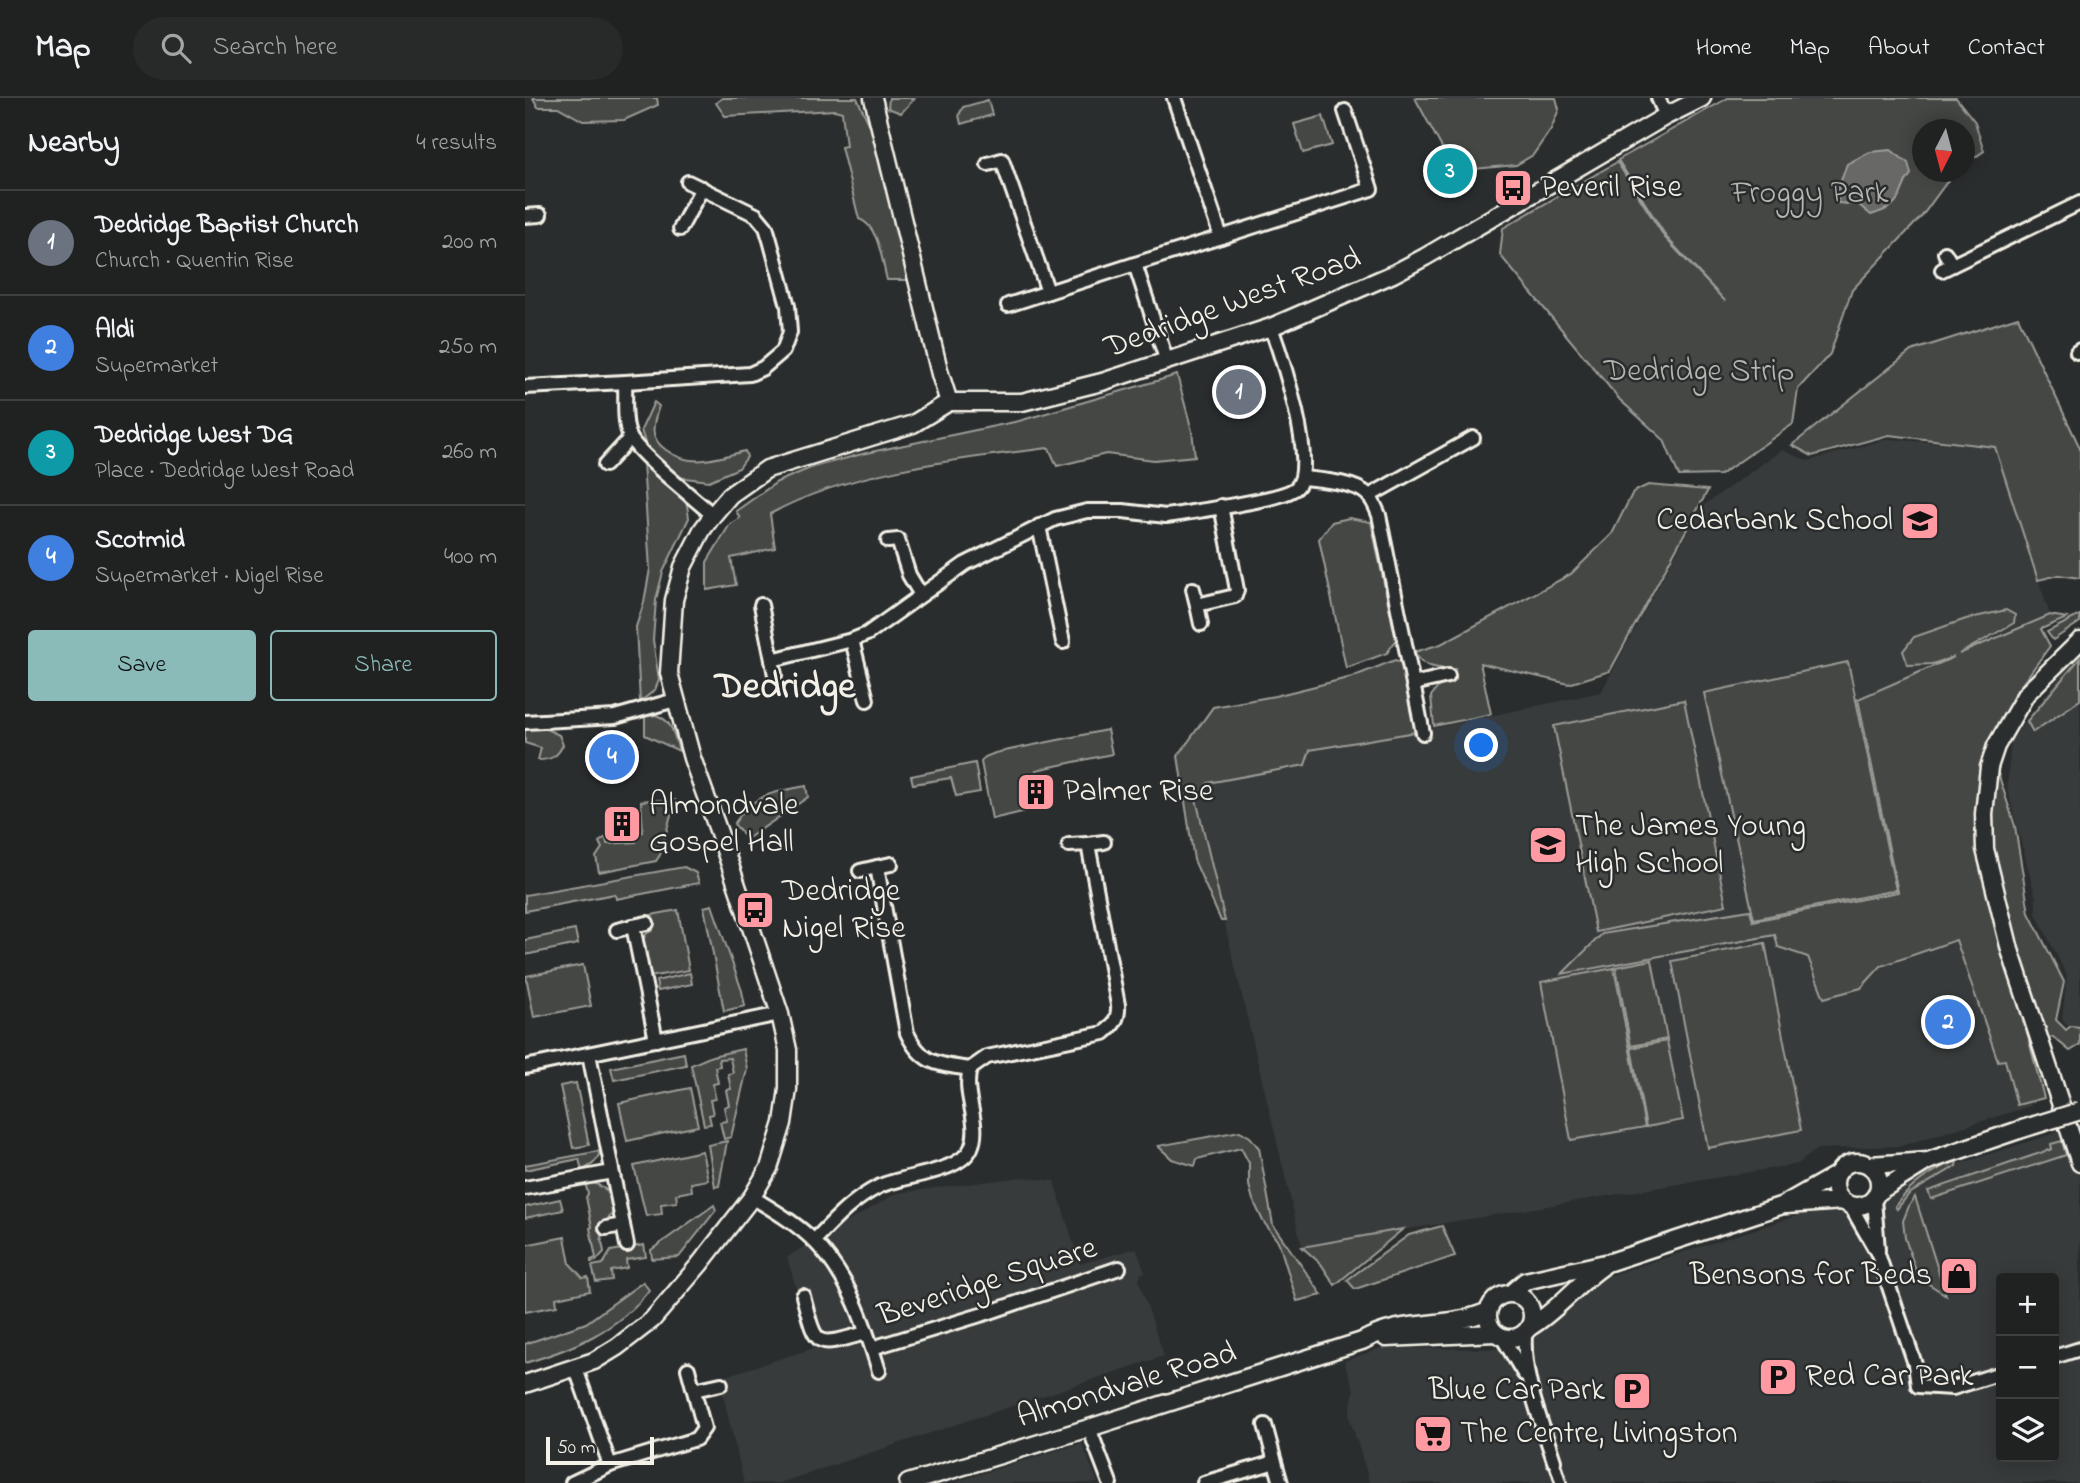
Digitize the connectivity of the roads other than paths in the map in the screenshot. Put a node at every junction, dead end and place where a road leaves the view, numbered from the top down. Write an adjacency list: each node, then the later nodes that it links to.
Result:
1 (1174, 98): 14 (street)
2 (1658, 98): 6 (street)
3 (1702, 98): 6 (street, Dedridge West Road)
4 (874, 100): 23 (street)
5 (1345, 111): 14 (street)
6 (1666, 116): 19 (street, Dedridge West Road)
7 (988, 164): 17 (street)
8 (688, 182): 9 (street)
9 (702, 188): 13 (street); 21 (street)
10 (2080, 203): 15 (street)
11 (540, 215): 12 (street)
12 (525, 216)
13 (680, 229)
14 (1221, 237): 16 (street)
15 (1945, 253)
16 (1135, 264): 17 (street); 20 (street)
17 (1048, 292): 18 (street)
18 (1008, 305)
19 (1271, 327): 20 (street, Dedridge West Road); 27 (street)
20 (1167, 362): 23 (street, Dedridge West Road)
21 (625, 383): 22 (street); 24 (street)
22 (525, 387)
23 (949, 402): 30 (street)
24 (630, 438): 26 (street); 30 (street)
25 (1473, 438): 28 (street)
26 (605, 465)
27 (1303, 478): 28 (street); 29 (street)
28 (1369, 496): 44 (street)
29 (1221, 506): 31 (street); 36 (street)
30 (713, 515): 45 (street)
31 (1039, 526): 34 (street); 40 (street)
32 (899, 539): 34 (street)
33 (1193, 589): 36 (street)
34 (921, 594): 38 (street)
35 (761, 605): 41 (street)
36 (1197, 605): 37 (street)
37 (1201, 624)
38 (852, 640): 41 (street); 46 (street)
39 (2080, 641): 65 (street)
40 (1063, 642)
41 (772, 660): 42 (street)
42 (775, 675)
43 (1448, 676): 44 (street)
44 (1413, 684): 48 (street)
45 (675, 700): 47 (street); 58 (street)
46 (867, 700)
47 (525, 722)
48 (1423, 733)
49 (1104, 842): 50 (street)
50 (1089, 844): 51 (street); 62 (street)
51 (1069, 845)
52 (891, 864): 53 (street)
53 (877, 867): 54 (street); 62 (street)
54 (860, 871)
55 (647, 923): 56 (street)
56 (633, 926): 57 (street); 59 (street)
57 (617, 930)
58 (780, 1014): 59 (street); 71 (street)
59 (656, 1040): 60 (street)
60 (589, 1054): 61 (street); 67 (street)
61 (525, 1067)
62 (970, 1069): 76 (street)
63 (2080, 1111): 64 (street, bridge)
64 (1928, 1161): 66 (street); 70 (street)
65 (2080, 1163)
66 (1870, 1165): 68 (street); 70 (street)
67 (612, 1172): 69 (street); 74 (street)
68 (1836, 1175): 72 (street); 73 (street)
69 (525, 1188)
70 (1876, 1195): 72 (street); 78 (street)
71 (752, 1197): 76 (street, Beveridge Square); 91 (street)
72 (1846, 1203): 73 (street); 78 (street)
73 (1783, 1205): 79 (street)
74 (623, 1225): 75 (street); 77 (street)
75 (606, 1228)
76 (814, 1241): 85 (street, Beveridge Square)
77 (627, 1245)
78 (1878, 1254): 94 (street)
79 (1610, 1262): 81 (street); 84 (street)
80 (1119, 1268): 88 (street, Beveridge Square)
81 (1511, 1293): 83 (street); 84 (street)
82 (803, 1296): 85 (street)
83 (1489, 1311): 86 (street); 87 (street, Almondvale Road)
84 (1527, 1330): 86 (street); 98 (street)
85 (866, 1333): 88 (street, Beveridge Square)
86 (1499, 1335): 87 (street, Almondvale Road); 98 (street)
87 (1362, 1341): 100 (street, Almondvale Road)
88 (872, 1348): 92 (street, Beveridge Square)
89 (2080, 1349): 90 (street)
90 (2059, 1355)
91 (576, 1369): 95 (street); 103 (street)
92 (879, 1371)
93 (692, 1373): 97 (street)
94 (1996, 1375)
95 (525, 1384)
96 (721, 1384): 97 (street)
97 (694, 1390): 103 (street)
98 (1532, 1390): 101 (street)
99 (1265, 1425): 102 (street)
100 (1089, 1428): 105 (street, Almondvale Road); 106 (street)
101 (1554, 1461): 109 (street)
102 (1275, 1462): 107 (street); 108 (street)
103 (610, 1465): 104 (street)
104 (572, 1483)
105 (908, 1483)
106 (1110, 1483)
107 (1205, 1483)
108 (1281, 1483)
109 (1561, 1483)

